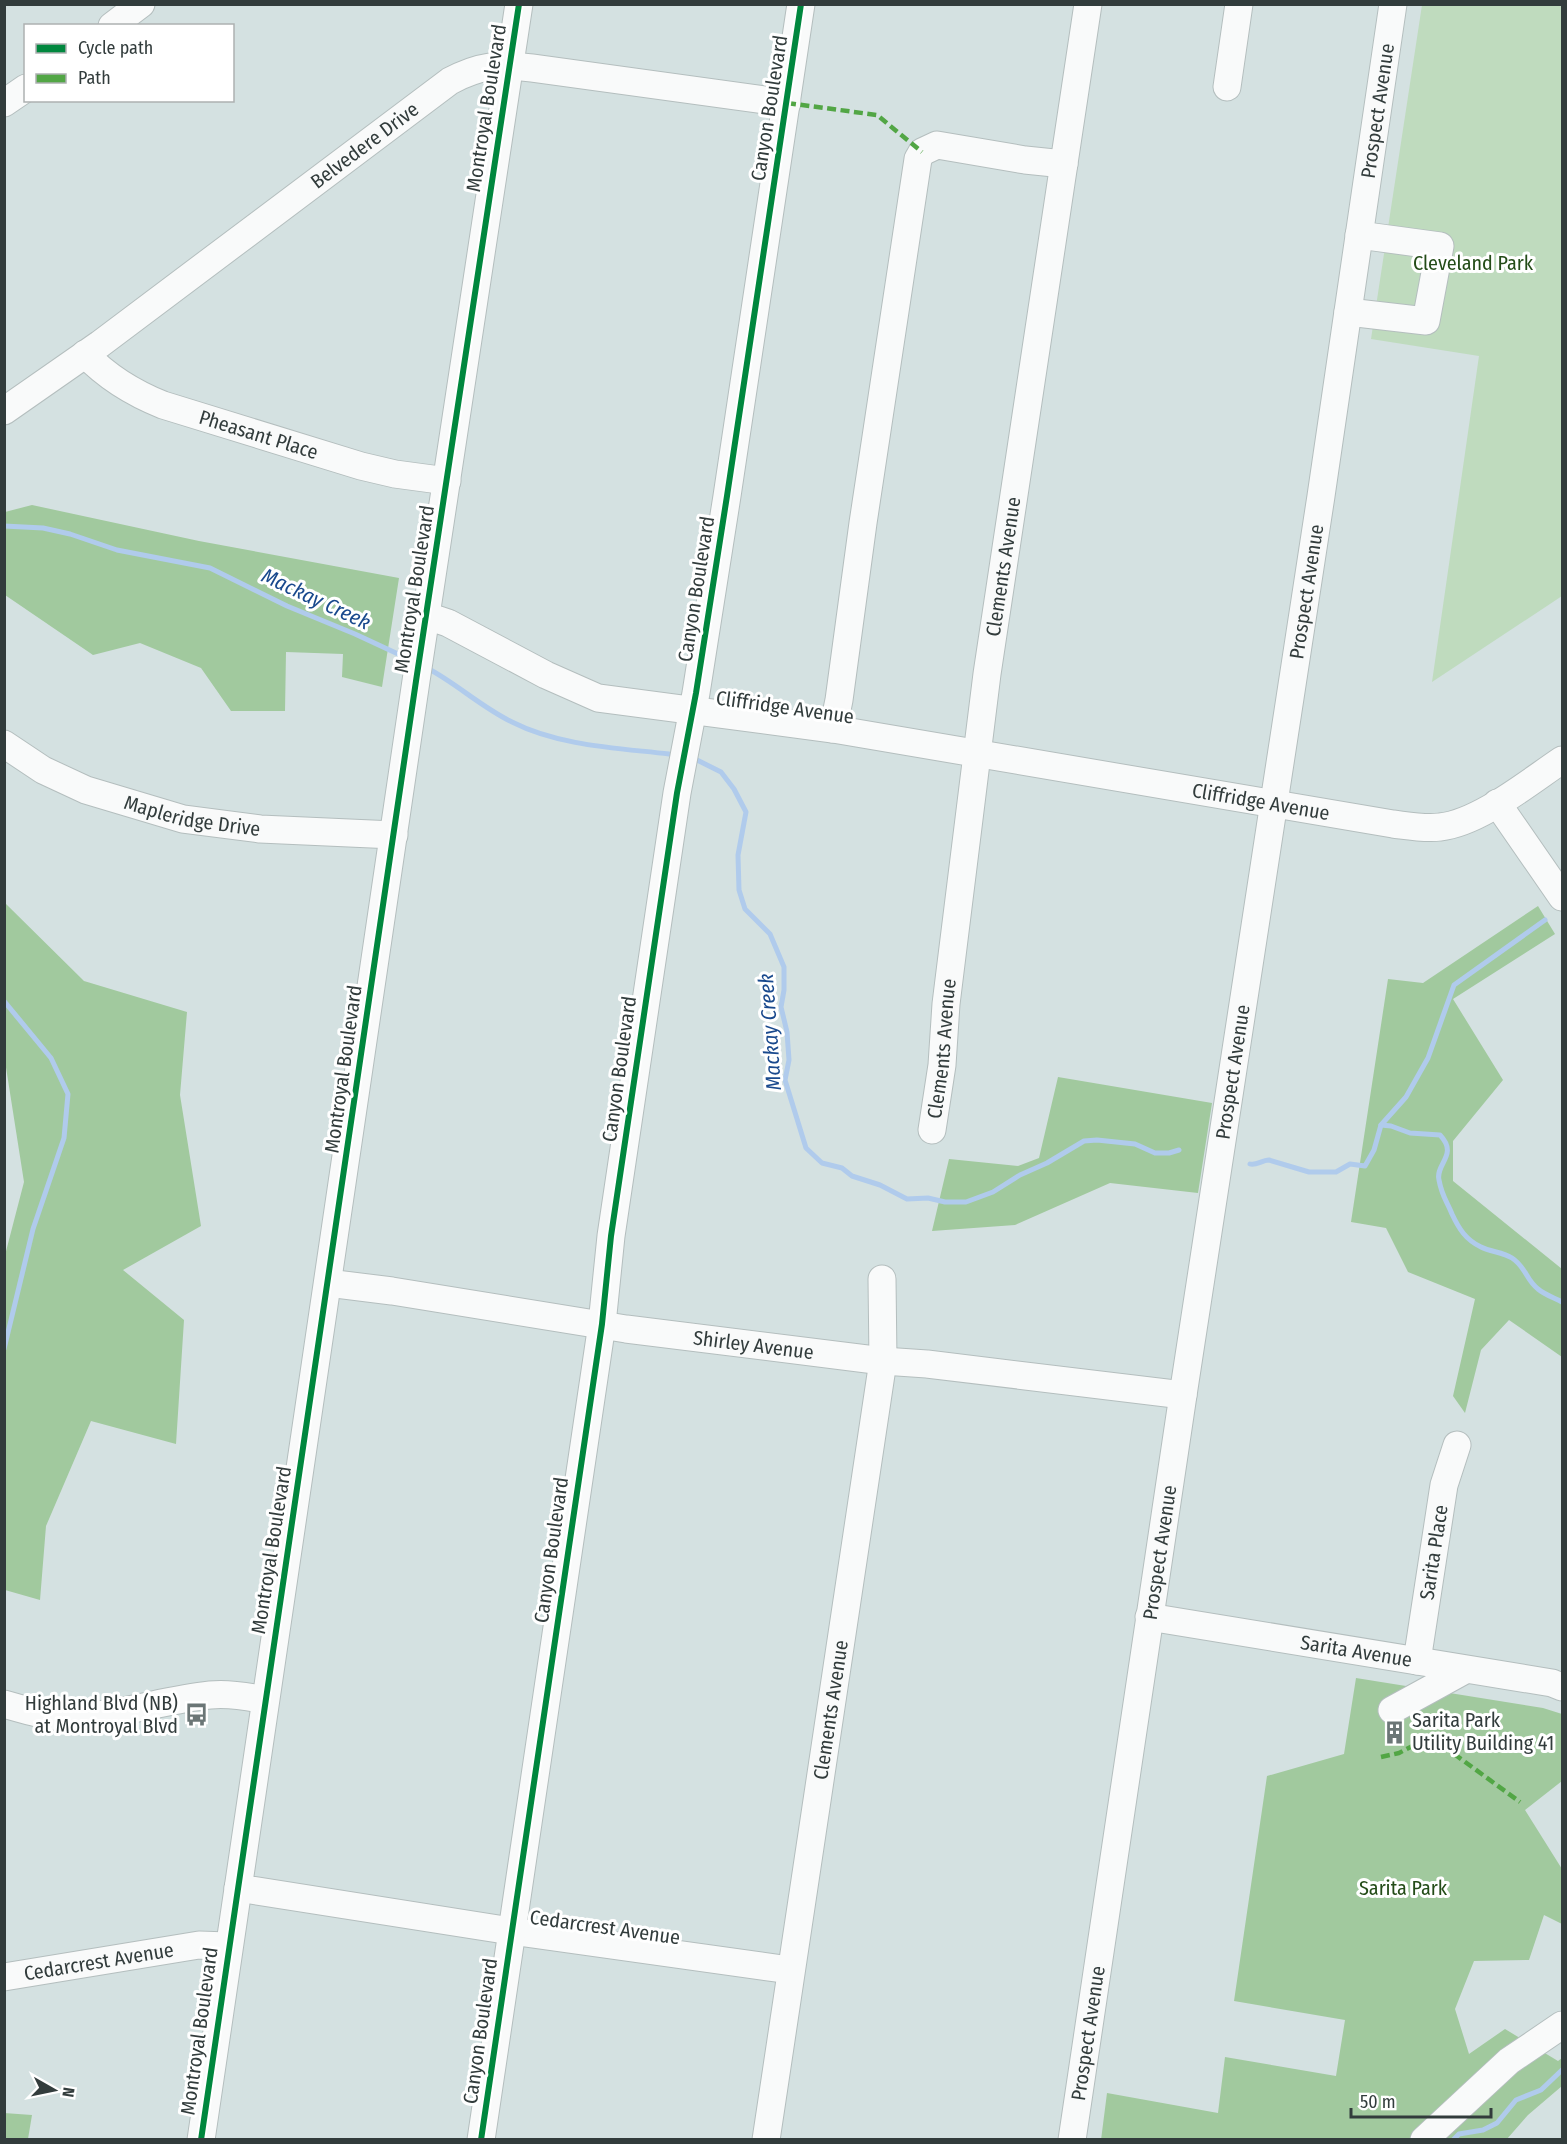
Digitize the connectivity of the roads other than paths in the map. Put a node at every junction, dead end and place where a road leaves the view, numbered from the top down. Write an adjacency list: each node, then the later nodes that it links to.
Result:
1 (141, 4): 7 (street)
2 (519, 4): 8 (street, Montroyal Boulevard)
3 (801, 4): 12 (street, Canyon Boulevard)
4 (1088, 4): 13 (street, Clements Avenue)
5 (1239, 4): 9 (street)
6 (1393, 4): 14 (street, Prospect Avenue)
7 (115, 24)
8 (510, 65): 12 (street, Belvedere Drive); 16 (street, Belvedere Drive); 18 (street, Montroyal Boulevard)
9 (1227, 87)
10 (24, 89): 11 (street)
11 (4, 103)
12 (787, 103): 20 (street, Canyon Boulevard)
13 (1064, 164): 21 (street); 23 (street, Clements Avenue)
14 (1359, 235): 15 (street, Prospect Avenue); 15 (street)
15 (1348, 312): 25 (street, Prospect Avenue)
16 (85, 354): 17 (street, Belvedere Drive); 18 (street, Pheasant Place)
17 (4, 411)
18 (447, 481): 19 (street, Montroyal Boulevard)
19 (427, 616): 20 (street, Cliffridge Avenue); 27 (street, Montroyal Boulevard)
20 (691, 711): 21 (street, Cliffridge Avenue); 32 (street, Canyon Boulevard)
21 (833, 729): 23 (street, Cliffridge Avenue)
22 (4, 744): 27 (street, Mapleridge Drive)
23 (976, 754): 25 (street, Cliffridge Avenue); 29 (street, Clements Avenue)
24 (1563, 760): 26 (street, Cliffridge Avenue)
25 (1273, 803): 26 (street, Cliffridge Avenue); 34 (street, Prospect Avenue)
26 (1497, 803): 28 (street)
27 (394, 835): 31 (street, Montroyal Boulevard)
28 (1563, 897)
29 (933, 1130)
30 (882, 1280): 33 (street, Clements Avenue)
31 (328, 1283): 32 (street, Shirley Avenue); 40 (street, Montroyal Boulevard)
32 (602, 1324): 33 (street, Shirley Avenue); 44 (street, Canyon Boulevard)
33 (883, 1361): 34 (street, Shirley Avenue); 46 (street, Clements Avenue)
34 (1182, 1395): 36 (street, Prospect Avenue)
35 (1457, 1445): 37 (street, Sarita Place)
36 (1149, 1617): 37 (street, Sarita Avenue); 52 (street, Prospect Avenue)
37 (1417, 1661): 38 (street, Sarita Avenue)
38 (1465, 1670): 39 (street, Sarita Avenue); 42 (street)
39 (1563, 1687)
40 (265, 1700): 41 (street); 43 (street, Montroyal Boulevard)
41 (4, 1704)
42 (1392, 1710)
43 (238, 1888): 44 (street, Cedarcrest Avenue); 45 (street, Montroyal Boulevard)
44 (511, 1930): 46 (street, Cedarcrest Avenue); 50 (street, Canyon Boulevard)
45 (228, 1946): 47 (street, Cedarcrest Avenue); 49 (street, Montroyal Boulevard)
46 (790, 1970): 51 (street, Clements Avenue)
47 (4, 1977)
48 (1563, 2025): 53 (street)
49 (201, 2139)
50 (481, 2139)
51 (766, 2139)
52 (1072, 2139)
53 (1424, 2139)

